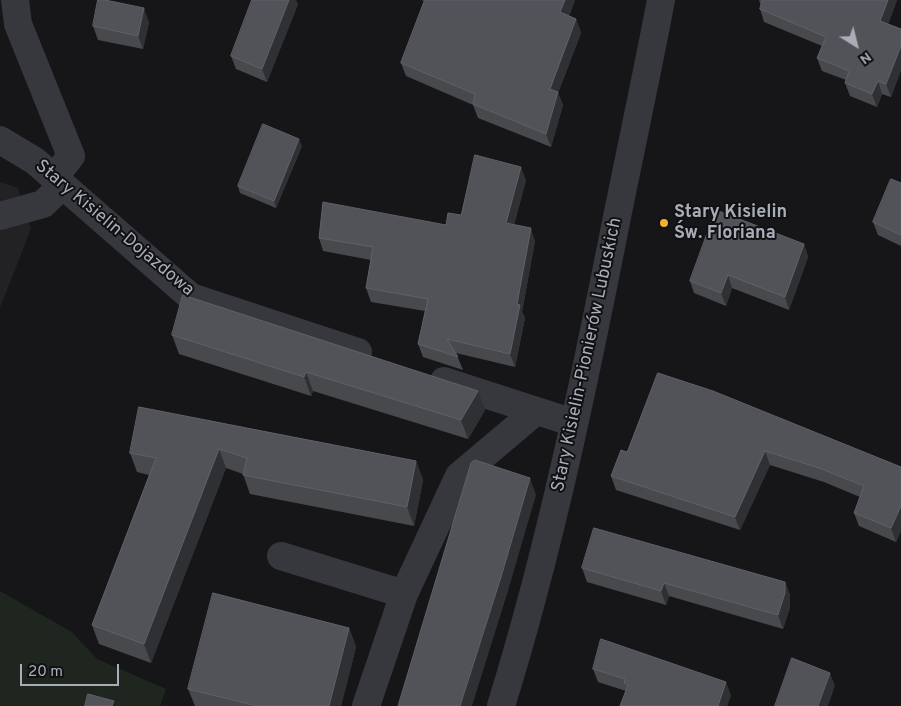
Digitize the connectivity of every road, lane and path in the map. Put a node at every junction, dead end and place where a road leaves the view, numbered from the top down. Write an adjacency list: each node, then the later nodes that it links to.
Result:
1 (15, 0): 4 (street)
2 (662, 0): 9 (street, Stary Kisielin-Pionierów Lubuskich)
3 (0, 140): 4 (street, Stary Kisielin-Dojazdowa)
4 (58, 182): 5 (street); 6 (street, Stary Kisielin-Dojazdowa)
5 (0, 216)
6 (377, 358)
7 (423, 374): 8 (street)
8 (536, 411): 9 (street); 11 (street)
9 (574, 423): 13 (street, Stary Kisielin-Pionierów Lubuskich)
10 (281, 556): 11 (street)
11 (404, 594): 12 (street)
12 (366, 706)
13 (501, 706)

